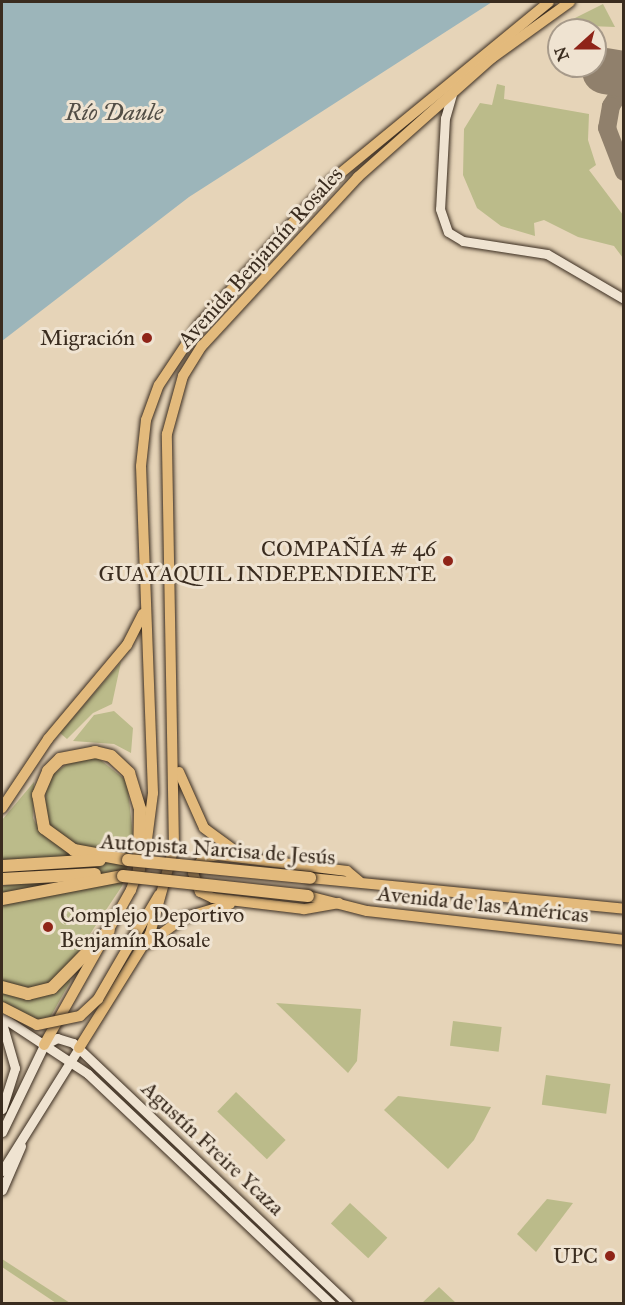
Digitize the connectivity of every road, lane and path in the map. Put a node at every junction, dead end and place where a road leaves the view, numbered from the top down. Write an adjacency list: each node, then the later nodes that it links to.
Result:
1 (549, 2): 5 (main road, Avenida Benjamín Rosales)
2 (570, 2): 3 (main road, Avenida Benjamín Rosales)
3 (453, 91): 4 (main road); 6 (main road, Avenida Benjamín Rosales)
4 (624, 298)
5 (145, 605): 7 (main road); 11 (main road, Avenida Benjamín Rosales)
6 (176, 763): 8 (main road); 17 (main road, Avenida Benjamín Rosales)
7 (2, 808)
8 (247, 857): 16 (main road); 20 (main road)
9 (128, 860): 11 (highway); 12 (highway, Autopista Narcisa de Jesús); 14 (highway, Autopista Narcisa de Jesús, bridge)
10 (2, 866): 12 (highway, Autopista Narcisa de Jesús)
11 (139, 870): 25 (main road, Avenida Benjamín Rosales)
12 (18, 871): 13 (highway, Autopista Narcisa de Jesús); 15 (highway, Autopista Narcisa de Jesús)
13 (123, 876): 18 (highway, Autopista Narcisa de Jesús, bridge); 19 (highway)
14 (310, 878): 16 (main road, Autopista Narcisa de Jesús)
15 (2, 879)
16 (358, 881): 22 (main road, Avenida de las Américas)
17 (166, 884): 27 (main road); 29 (main road, bridge)
18 (308, 896): 21 (main road, Autopista Narcisa de Jesús)
19 (2, 899)
20 (247, 903): 21 (main road); 27 (main road)
21 (339, 903): 26 (main road, Avenida de las Américas)
22 (578, 903): 23 (main road); 24 (main road, Avenida de las Américas)
23 (624, 903)
24 (624, 909)
25 (108, 930): 28 (highway); 32 (main road, Avenida Benjamín Rosales)
26 (624, 940)
27 (133, 962): 33 (main road)
28 (2, 987)
29 (2, 1007)
30 (2, 1017): 32 (main road, Agustín Freire Ycaza)
31 (2, 1023): 36 (main road)
32 (44, 1045): 33 (main road); 34 (main road, Agustín Freire Ycaza); 35 (main road)
33 (79, 1048): 34 (main road); 43 (main road, Agustín Freire Ycaza)
34 (69, 1061): 37 (main road); 42 (main road, Agustín Freire Ycaza)
35 (20, 1098): 38 (main road); 39 (main road)
36 (2, 1109)
37 (35, 1113): 40 (main road); 41 (main road)
38 (2, 1116)
39 (2, 1132)
40 (2, 1171)
41 (2, 1190)
42 (331, 1304)
43 (348, 1304)

